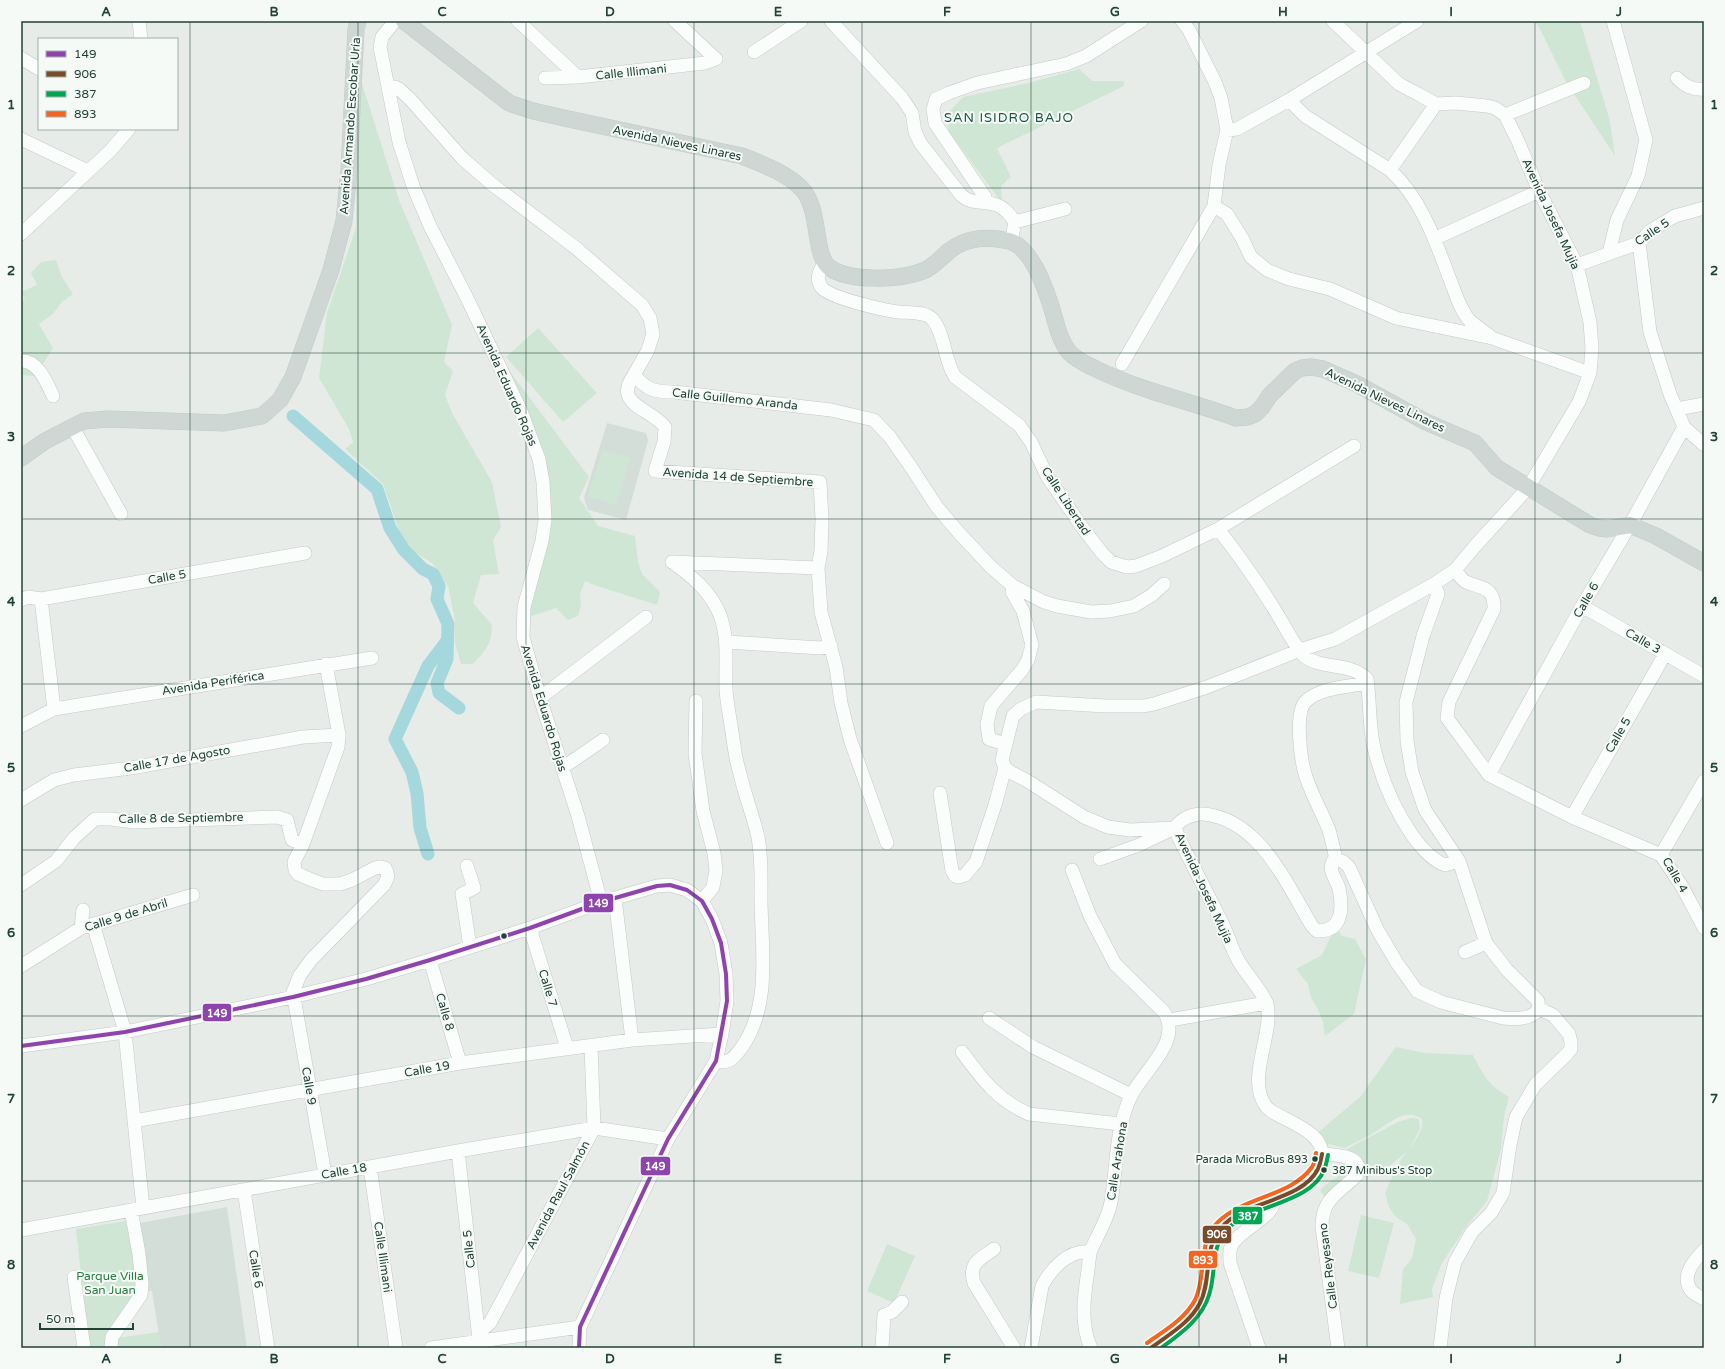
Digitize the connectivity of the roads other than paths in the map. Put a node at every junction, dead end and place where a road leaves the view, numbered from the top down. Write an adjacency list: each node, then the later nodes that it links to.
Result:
1 (139, 21): 14 (street)
2 (358, 21): 54 (main road, Avenida Armando Escobar Uría)
3 (395, 21): 23 (street, Avenida Eduardo Rojas)
4 (404, 21): 44 (main road, Avenida Nieves Linares)
5 (518, 21): 20 (street)
6 (675, 21): 20 (street, Calle Illimani)
7 (801, 21): 15 (street)
8 (831, 21): 34 (street)
9 (1142, 21): 34 (street)
10 (1182, 21): 29 (street)
11 (1333, 21): 16 (street)
12 (1417, 21): 16 (street)
13 (1612, 21): 43 (street)
14 (141, 38)
15 (754, 52)
16 (1365, 52): 25 (street); 26 (street)
17 (21, 58): 18 (street)
18 (38, 68)
19 (545, 78): 20 (street, Calle Illimani)
20 (578, 78)
21 (1677, 78): 24 (street)
22 (1584, 83): 27 (street)
23 (388, 87): 50 (street); 81 (street, Avenida Eduardo Rojas)
24 (1704, 89)
25 (1289, 100): 29 (street); 31 (street)
26 (1436, 104): 27 (street); 31 (street)
27 (1505, 115): 33 (street, Avenida Josefa Mujía)
28 (129, 130): 32 (street)
29 (1227, 130): 35 (street)
30 (21, 139): 32 (street)
31 (1390, 170): 40 (street)
32 (88, 171): 39 (street)
33 (1539, 191): 40 (street); 45 (street, Avenida Josefa Mujía)
34 (986, 203): 38 (street)
35 (1214, 206): 46 (street); 48 (street)
36 (1704, 208): 42 (street, Calle 5)
37 (1065, 209): 38 (street)
38 (1015, 222): 41 (street)
39 (21, 234)
40 (1434, 239): 46 (street)
41 (1011, 242): 44 (main road, Avenida Nieves Linares); 59 (main road, Avenida Nieves Linares)
42 (1639, 243): 43 (street, Calle 5); 53 (street)
43 (1609, 253): 45 (street, Calle 5)
44 (825, 264): 62 (street, Calle Libertad)
45 (1577, 265): 49 (street, Avenida Josefa Mujía)
46 (1492, 338): 49 (street)
47 (21, 361): 51 (street)
48 (1122, 364)
49 (1590, 373): 59 (street, Avenida Josefa Mujía)
50 (634, 375): 65 (street, Avenida 14 de Septiembre); 69 (street, Calle Guillemo Aranda)
51 (53, 396)
52 (1704, 404): 53 (street)
53 (1677, 409): 55 (street)
54 (72, 426): 58 (main road, Avenida Armando Escobar Uría); 60 (street)
55 (1684, 427): 56 (street); 61 (street, Calle 6)
56 (1704, 445)
57 (1354, 446): 62 (street, Calle Libertad)
58 (21, 458)
59 (1528, 488): 61 (main road, Avenida Nieves Linares); 66 (street, Avenida Josefa Mujía)
60 (121, 514)
61 (1630, 525): 64 (main road); 71 (street, Calle 6)
62 (1218, 530): 75 (street)
63 (305, 553): 70 (street, Calle 5)
64 (1704, 563)
65 (818, 568): 73 (street); 74 (street)
66 (1455, 570): 68 (street, Avenida Josefa Mujía); 90 (street)
67 (1164, 584): 69 (street, Calle Guillemo Aranda)
68 (1434, 584): 75 (street, Avenida Josefa Mujía); 101 (street)
69 (1013, 586): 87 (street)
70 (30, 599): 83 (street)
71 (1582, 606): 76 (street, Calle 3); 90 (street, Calle 6)
72 (646, 617): 81 (street)
73 (727, 642): 74 (street); 130 (street)
74 (831, 646): 96 (street)
75 (1300, 650): 80 (street); 87 (street, Avenida Josefa Mujía)
76 (1665, 654): 79 (street, Calle 3); 94 (street, Calle 5)
77 (372, 658): 78 (street, Avenida Periférica)
78 (326, 664): 83 (street, Avenida Periférica); 85 (street)
79 (1704, 676)
80 (1367, 683): 100 (street); 101 (street)
81 (540, 698): 88 (street, Avenida Eduardo Rojas)
82 (696, 701): 107 (street)
83 (54, 709): 84 (street)
84 (21, 726)
85 (339, 735): 93 (street, Calle 17 de Agosto); 97 (street)
86 (603, 740): 88 (street)
87 (1005, 744): 89 (street, Avenida Josefa Mujía)
88 (562, 768): 108 (street, Avenida Eduardo Rojas)
89 (1005, 768): 92 (street, Avenida Josefa Mujía); 95 (street)
90 (1489, 775): 94 (street)
91 (1704, 780): 98 (street, Calle 4)
92 (940, 793)
93 (21, 800)
94 (1572, 817): 98 (street)
95 (1175, 828): 99 (street); 100 (street, Avenida Josefa Mujía); 119 (street, Avenida Josefa Mujía)
96 (887, 843)
97 (303, 844): 104 (street, Calle 8 de Septiembre); 118 (street)
98 (1661, 856): 112 (street, Calle 4)
99 (1100, 859)
100 (1336, 860): 120 (street)
101 (1459, 861): 113 (street)
102 (466, 866): 114 (street)
103 (1072, 870): 122 (street)
104 (21, 885)
105 (193, 895): 110 (street, Calle 9 de Abril)
106 (615, 898): 107 (street); 108 (street); 125 (street)
107 (702, 901): 124 (street)
108 (601, 902): 111 (street)
109 (83, 910): 110 (street)
110 (87, 926): 117 (street, Calle 9 de Abril); 123 (street)
111 (530, 928): 114 (street); 128 (street, Calle 7)
112 (1704, 928)
113 (1486, 943): 115 (street); 120 (street)
114 (470, 948): 116 (street)
115 (1465, 952)
116 (430, 960): 118 (street); 131 (street, Calle 8)
117 (21, 966)
118 (293, 997): 123 (street); 132 (street, Calle 9)
119 (1266, 1003): 122 (street); 139 (street)
120 (1539, 1009): 167 (street)
121 (989, 1018): 133 (street)
122 (1170, 1020): 133 (street, Calle Arahona)
123 (125, 1032): 127 (street); 134 (street)
124 (722, 1034): 125 (street, Calle 19); 130 (street)
125 (632, 1040): 126 (street, Calle 19)
126 (591, 1045): 128 (street, Calle 19); 136 (street, Avenida Raul Salmón)
127 (21, 1046)
128 (567, 1048): 131 (street, Calle 19)
129 (962, 1052): 135 (street)
130 (716, 1061): 137 (street)
131 (460, 1063): 132 (street, Calle 19)
132 (310, 1091): 134 (street, Calle 19); 141 (street, Calle 9)
133 (1132, 1095): 135 (street, Calle Arahona)
134 (134, 1121): 144 (street)
135 (1121, 1124): 148 (street, Calle Arahona)
136 (594, 1128): 137 (street, Calle 18); 138 (street, Calle 18); 153 (street, Avenida Raul Salmón)
137 (668, 1139): 152 (street)
138 (458, 1150): 140 (street, Calle 18); 153 (street, Calle 5)
139 (1322, 1154): 143 (street); 166 (street, Calle Reyesano)
140 (370, 1167): 141 (street, Calle 18); 157 (street, Calle Illimani)
141 (325, 1174): 142 (street, Calle 18)
142 (244, 1190): 144 (street, Calle 18); 156 (street, Calle 6)
143 (1273, 1200): 164 (street); 165 (street)
144 (137, 1209): 145 (street, Calle 18); 155 (street)
145 (21, 1230)
146 (994, 1250): 161 (street)
147 (1704, 1250): 150 (street)
148 (1090, 1252): 162 (street); 163 (street, Calle Arahona)
149 (74, 1277): 154 (street)
150 (1704, 1299)
151 (902, 1302): 160 (street)
152 (580, 1327): 153 (street); 159 (street)
153 (479, 1340): 158 (street)
154 (84, 1348)
155 (111, 1348)
156 (268, 1348)
157 (396, 1348)
158 (431, 1348)
159 (579, 1348)
160 (882, 1348)
161 (1014, 1348)
162 (1031, 1348)
163 (1091, 1348)
164 (1151, 1348)
165 (1259, 1348)
166 (1338, 1348)
167 (1440, 1348)

